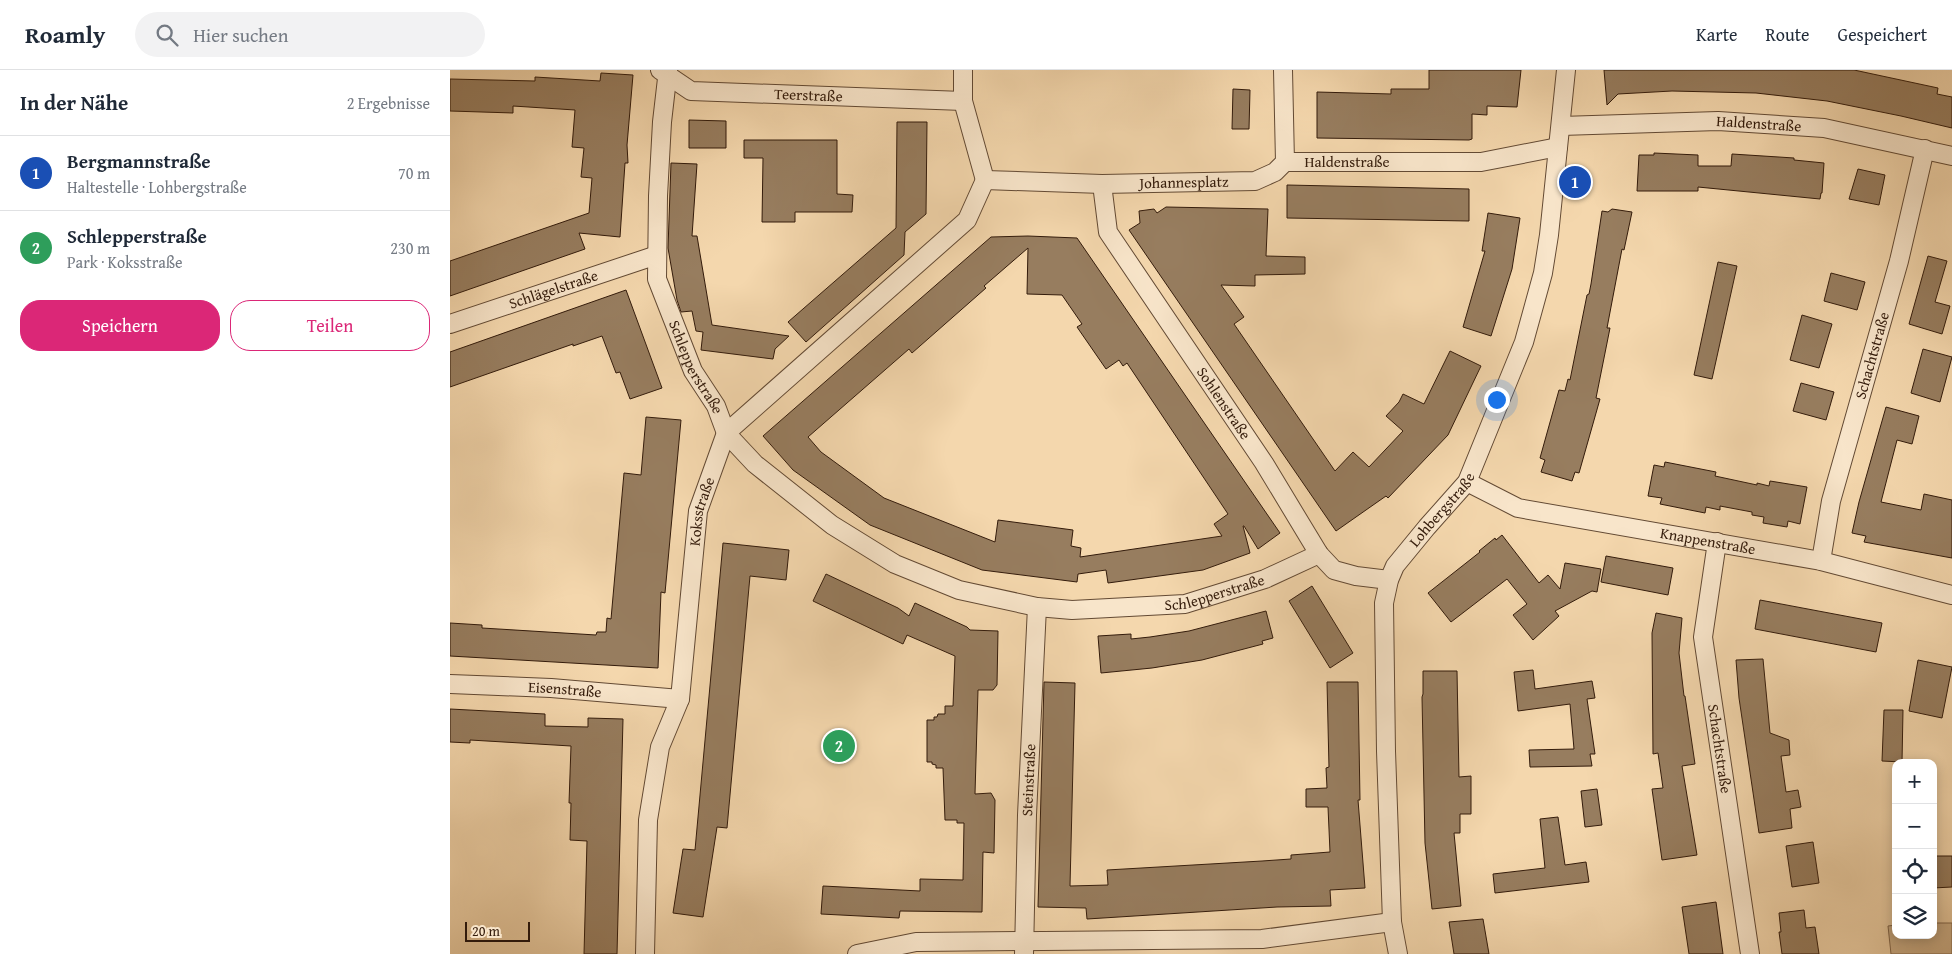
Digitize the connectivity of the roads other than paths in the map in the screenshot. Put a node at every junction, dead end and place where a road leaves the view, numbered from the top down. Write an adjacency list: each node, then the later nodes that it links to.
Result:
1 (963, 70): 5 (street)
2 (1283, 70): 10 (street)
3 (1566, 70): 6 (street, Lohbergstraße)
4 (665, 72): 5 (street, Teerstraße); 13 (street, Schlepperstraße)
5 (963, 101): 11 (street)
6 (1561, 126): 7 (street, Lohbergstraße); 8 (street, Haldenstraße)
7 (1558, 148): 10 (street, Haldenstraße); 16 (street, Lohbergstraße)
8 (1926, 149): 9 (street, Haldenstraße); 19 (street, Schachtstraße)
9 (1952, 156)
10 (1285, 162): 12 (street, Johannesplatz)
11 (985, 180): 12 (street, Johannesplatz); 15 (street, Koksstraße)
12 (1102, 184): 18 (street, Sohlenstraße)
13 (657, 255): 14 (street, Schlägelstraße); 15 (street, Schlepperstraße)
14 (450, 324)
15 (726, 433): 22 (street, Schlepperstraße); 24 (street, Koksstraße)
16 (1468, 482): 17 (street, Knappenstraße); 20 (street, Lohbergstraße)
17 (1717, 542): 19 (street, Knappenstraße); 30 (street, Schachtstraße)
18 (1319, 554): 20 (street, Sohlenstraße); 22 (street, Schlepperstraße)
19 (1821, 561): 21 (street, Knappenstraße)
20 (1389, 580): 25 (street, Lohbergstraße)
21 (1952, 595)
22 (1037, 607): 26 (street, Steinstraße)
23 (450, 684): 24 (street, Eisenstraße)
24 (680, 699): 27 (street, Koksstraße)
25 (1392, 922): 26 (street); 29 (street, Lohbergstraße)
26 (1023, 948): 28 (street)
27 (645, 954)
28 (857, 954)
29 (1398, 954)
30 (1750, 954)

